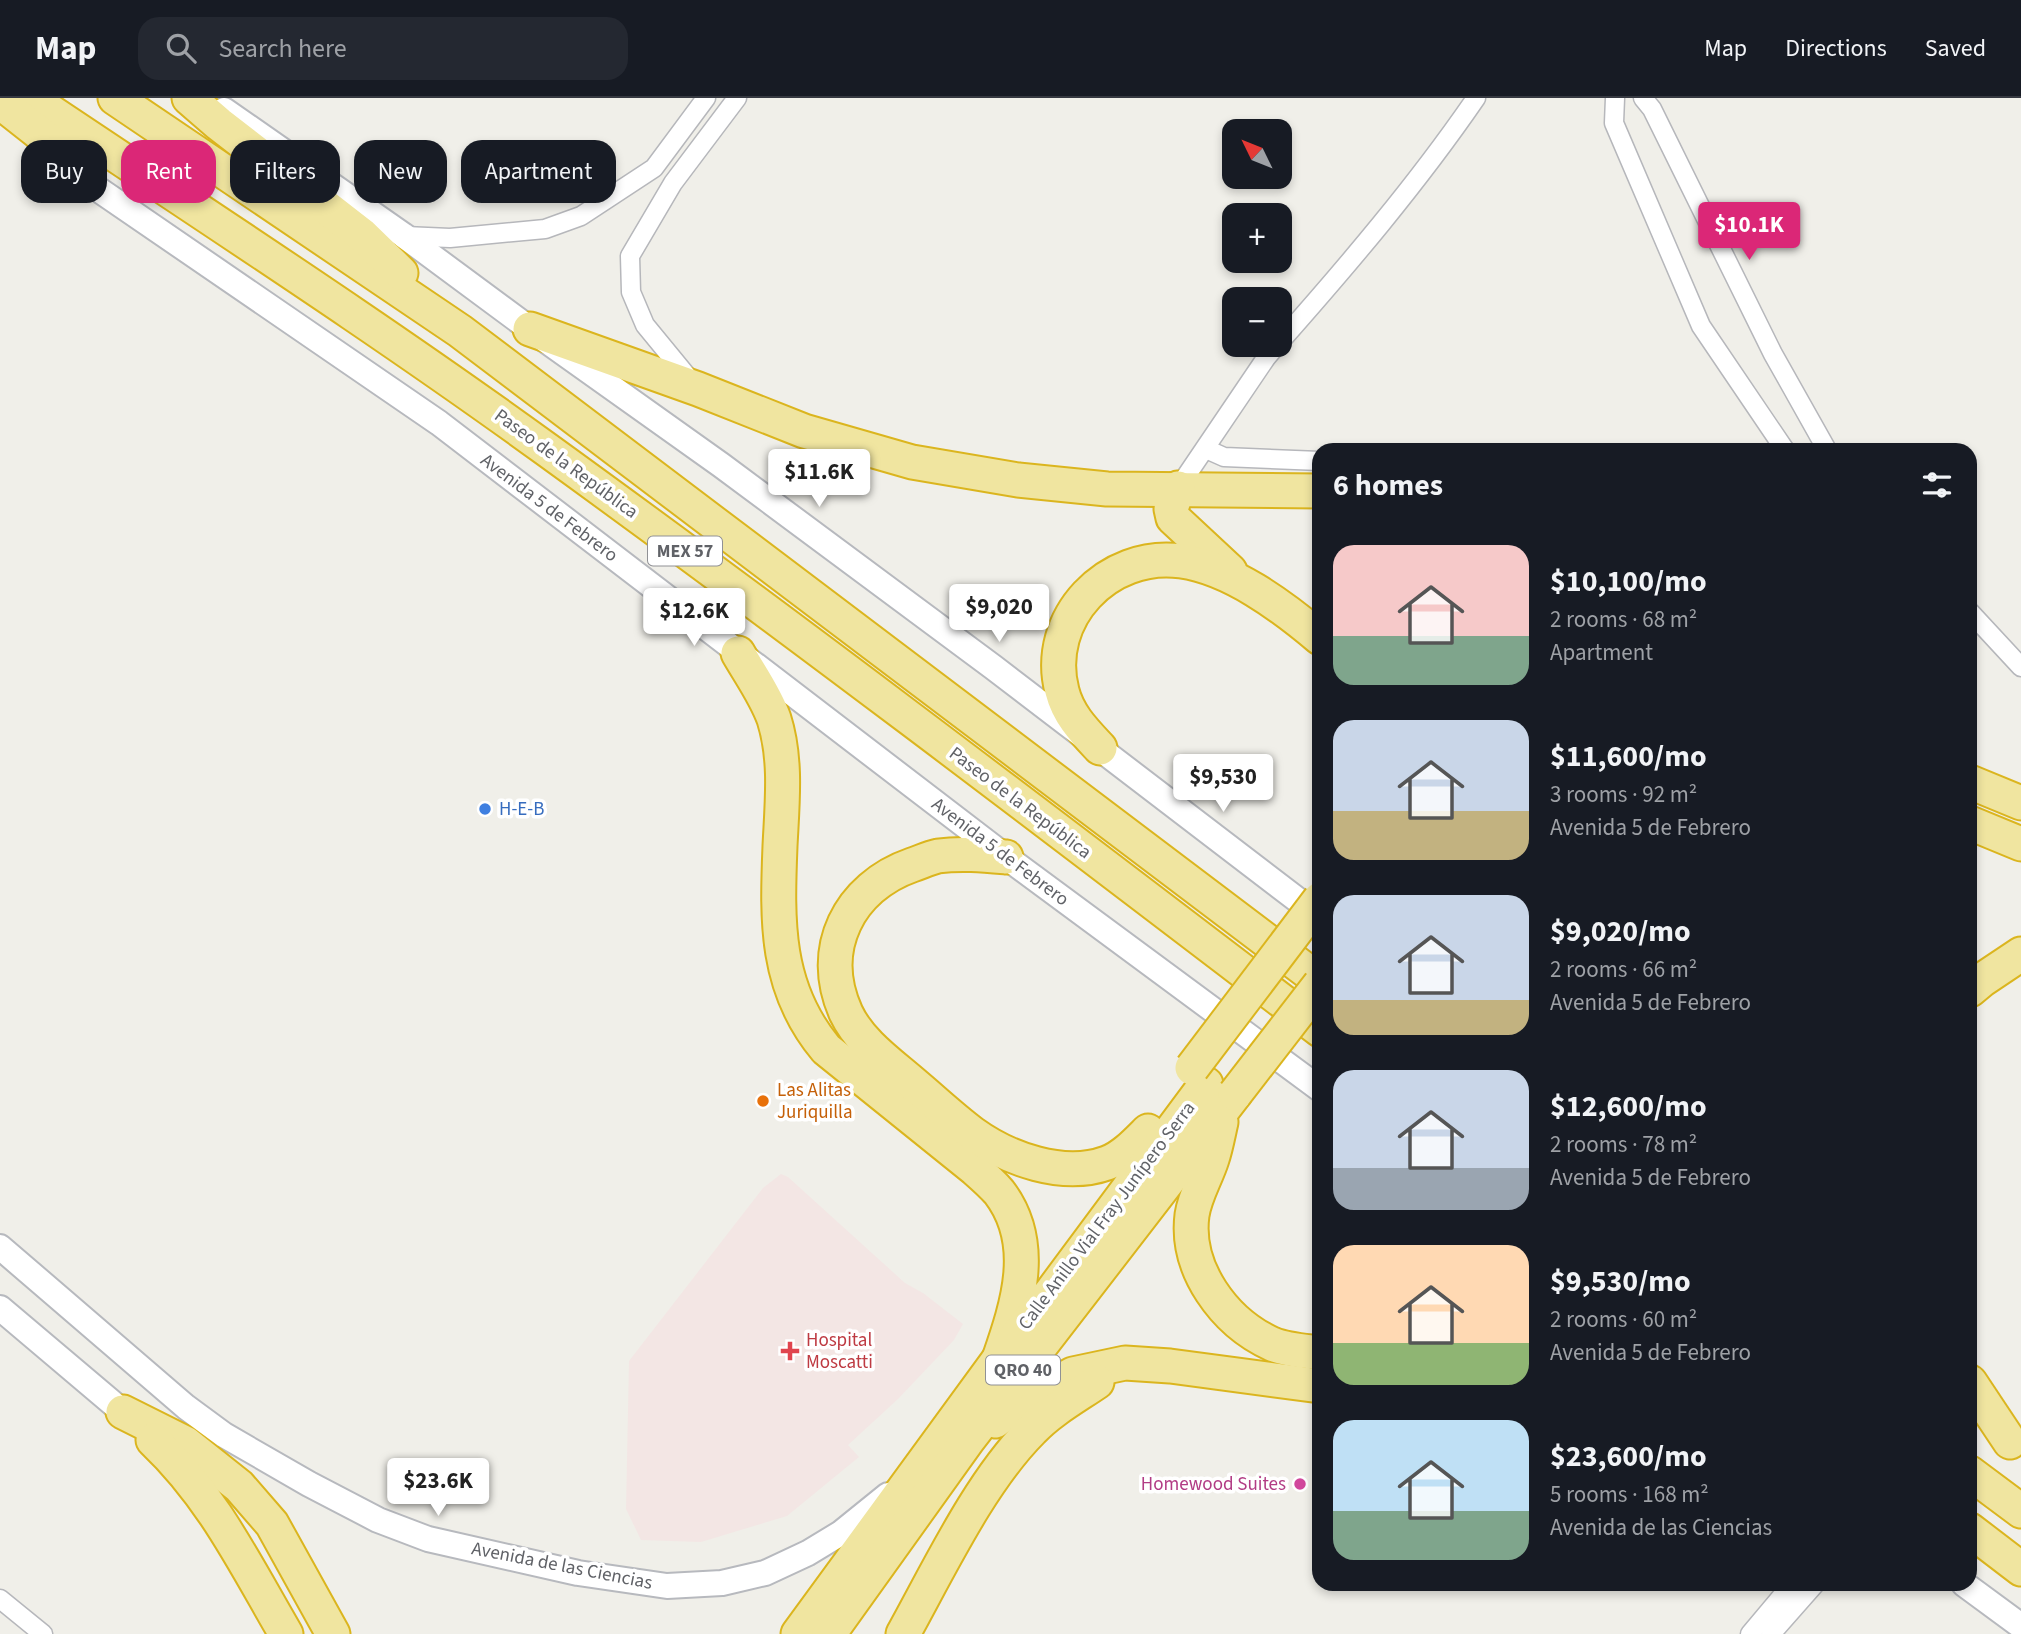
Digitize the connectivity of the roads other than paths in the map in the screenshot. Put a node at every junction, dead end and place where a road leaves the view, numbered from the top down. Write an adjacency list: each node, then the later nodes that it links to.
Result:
1 (30, 98): 45 (highway, Paseo de la República / MEX 57)
2 (115, 98): 18 (highway, Paseo de la República / MEX 57)
3 (189, 98): 18 (highway)
4 (205, 98): 15 (main road)
5 (706, 98): 15 (street)
6 (737, 98): 20 (street)
7 (1476, 98): 16 (street)
8 (1615, 98): 21 (street)
9 (1643, 98): 22 (street)
10 (0, 102): 13 (highway)
11 (0, 122): 12 (main road, Avenida 5 de Febrero)
12 (26, 140)
13 (48, 140)
14 (107, 195): 30 (main road, Avenida 5 de Febrero)
15 (403, 235): 17 (main road)
16 (1292, 328)
17 (530, 329): 20 (highway); 32 (main road)
18 (460, 331): 42 (highway, Paseo de la República / MEX 57)
19 (1267, 357): 23 (street)
20 (698, 389): 25 (highway)
21 (1780, 443)
22 (1823, 443)
23 (1206, 449): 24 (street); 25 (street)
24 (1312, 461)
25 (1178, 488): 26 (highway); 27 (highway)
26 (1312, 491)
27 (1240, 580): 29 (highway); 32 (highway)
28 (1977, 620): 31 (street)
29 (1312, 632)
30 (738, 653): 37 (main road, Avenida 5 de Febrero); 53 (highway)
31 (2021, 667)
32 (1100, 748): 38 (main road)
33 (1977, 785): 34 (highway)
34 (2021, 803)
35 (1977, 826): 36 (highway)
36 (2021, 844)
37 (1006, 858): 46 (main road, Avenida 5 de Febrero); 48 (highway)
38 (1312, 911)
39 (1312, 913): 47 (highway, bridge)
40 (1312, 948): 47 (highway, Calle Anillo Vial Fray Junípero Serra / QRO 40)
41 (2021, 954): 43 (highway)
42 (1312, 977)
43 (1977, 984)
44 (1312, 991): 47 (highway, Calle Anillo Vial Fray Junípero Serra / QRO 40, bridge)
45 (1312, 1024)
46 (1312, 1083)
47 (1214, 1089): 48 (highway); 50 (highway, Calle Anillo Vial Fray Junípero Serra / QRO 40); 52 (highway); 59 (highway, Calle Anillo Vial Fray Junípero Serra / QRO 40)
48 (1149, 1131): 50 (highway)
49 (0, 1247): 61 (main road, Avenida de las Ciencias)
50 (1050, 1294): 53 (highway, Calle Anillo Vial Fray Junípero Serra / QRO 40)
51 (0, 1308): 57 (main road)
52 (1312, 1352)
53 (999, 1359): 61 (highway, Calle Anillo Vial Fray Junípero Serra / QRO 40)
54 (1125, 1363): 55 (highway); 59 (highway); 76 (highway)
55 (1312, 1385)
56 (1977, 1392): 60 (highway)
57 (123, 1412): 72 (highway); 73 (highway)
58 (1977, 1417): 60 (main road)
59 (968, 1440): 75 (highway, Calle Anillo Vial Fray Junípero Serra / QRO 40)
60 (2015, 1446)
61 (926, 1458): 74 (highway, Calle Anillo Vial Fray Junípero Serra / QRO 40)
62 (1977, 1478): 63 (highway)
63 (2021, 1511)
64 (1977, 1535): 65 (highway)
65 (2021, 1569)
66 (1786, 1591): 77 (street)
67 (1809, 1591): 78 (street)
68 (1974, 1591): 70 (main road)
69 (0, 1599): 71 (street)
70 (2021, 1626)
71 (43, 1634)
72 (286, 1634)
73 (334, 1634)
74 (799, 1634)
75 (829, 1634)
76 (902, 1634)
77 (1751, 1634)
78 (1770, 1634)

